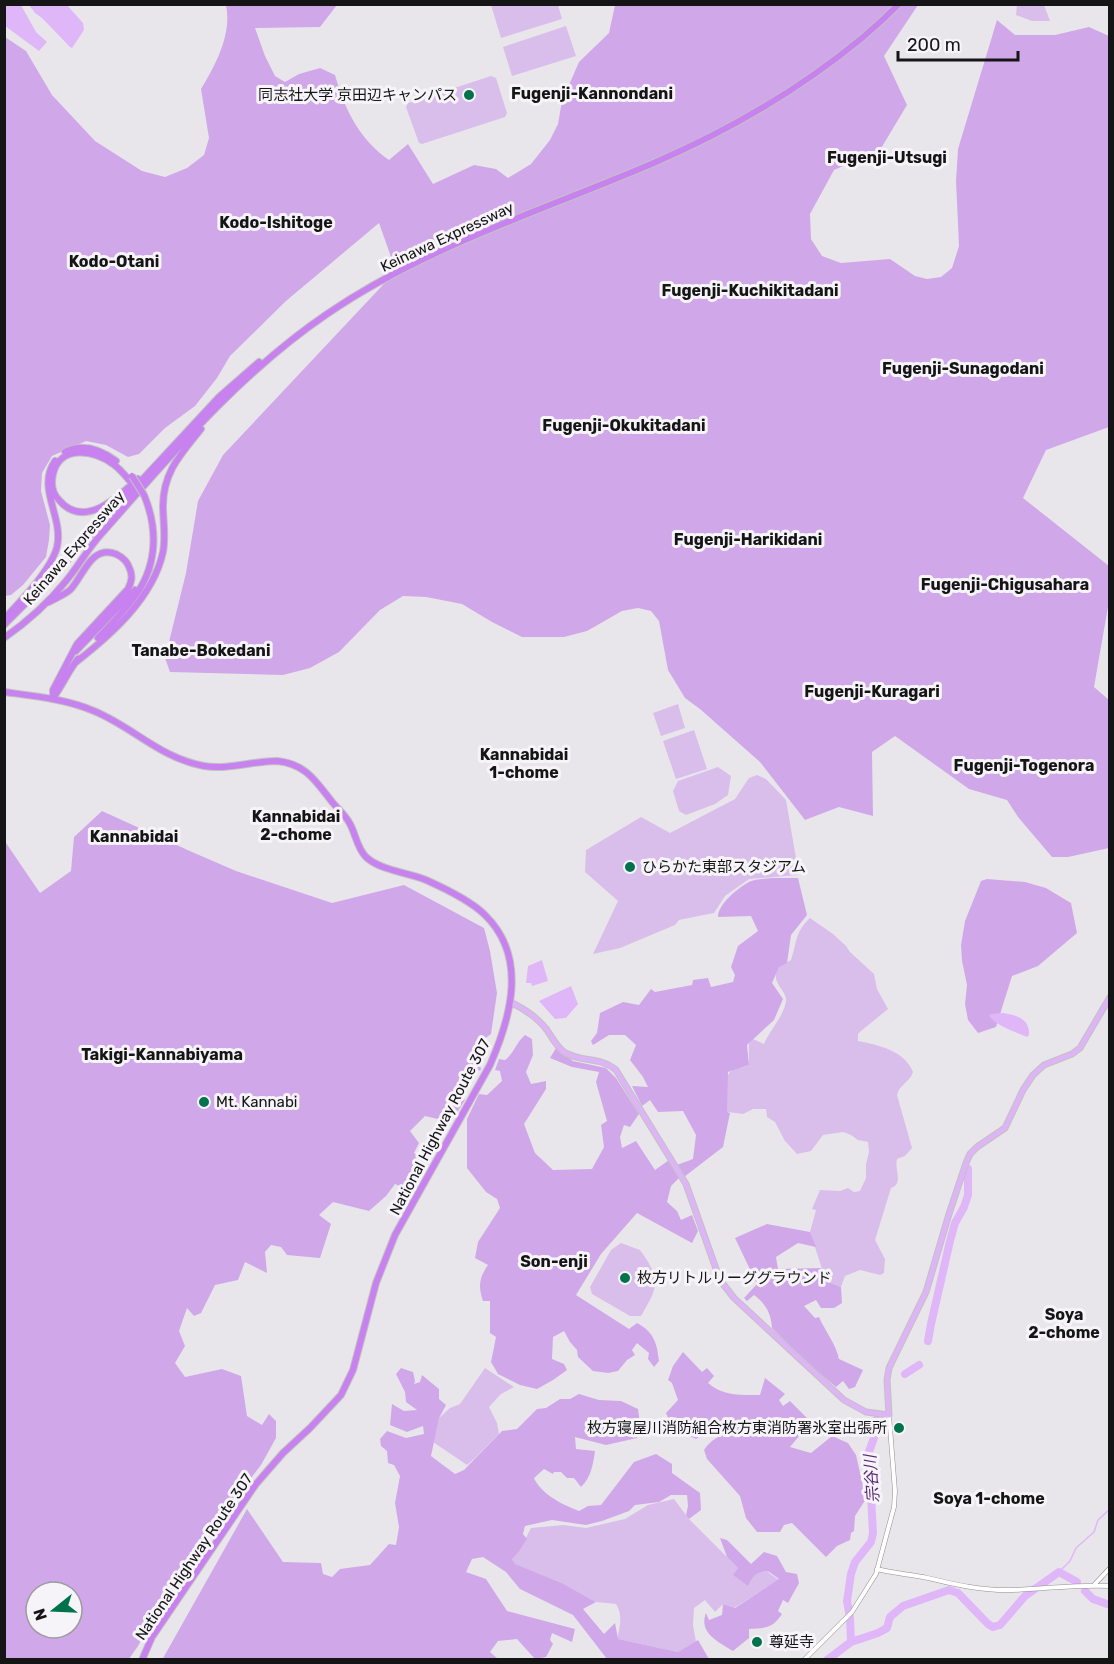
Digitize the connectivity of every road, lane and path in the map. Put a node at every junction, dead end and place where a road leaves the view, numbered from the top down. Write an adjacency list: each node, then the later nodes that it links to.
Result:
1 (899, 4): 2 (highway, Keinawa Expressway)
2 (884, 18): 3 (highway, Keinawa Expressway); 4 (highway, Keinawa Expressway)
3 (228, 396): 6 (highway, Keinawa Expressway); 10 (highway)
4 (219, 397): 5 (highway); 8 (highway, Keinawa Expressway)
5 (131, 478): 7 (highway); 10 (highway, bridge)
6 (42, 606): 9 (highway, Keinawa Expressway); 10 (highway)
7 (4, 619)
8 (4, 625)
9 (4, 638)
10 (72, 662): 12 (highway)
11 (4, 692): 12 (highway, National Highway Route 307)
12 (53, 698): 14 (highway, National Highway Route 307)
13 (1110, 997): 15 (main road)
14 (510, 1002): 15 (main road); 20 (highway, National Highway Route 307)
15 (889, 1415): 17 (street)
16 (1110, 1568): 18 (street)
17 (877, 1569): 18 (street); 21 (street)
18 (1094, 1585): 19 (street)
19 (1110, 1586)
20 (142, 1659)
21 (804, 1659)

